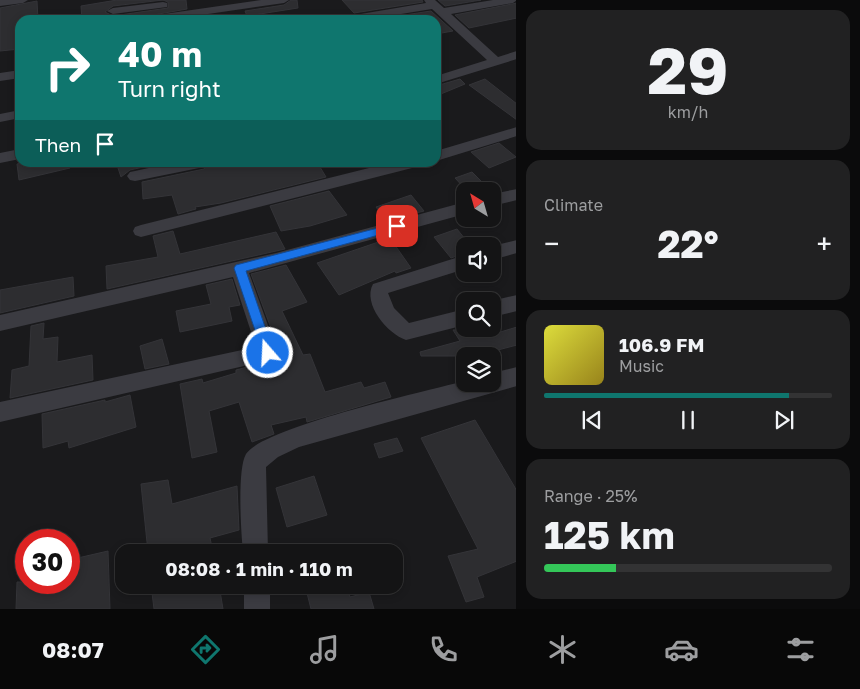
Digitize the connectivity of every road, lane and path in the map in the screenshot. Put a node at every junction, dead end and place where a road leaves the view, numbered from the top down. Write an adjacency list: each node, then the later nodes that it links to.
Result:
1 (23, 0): 5 (street)
2 (201, 0): 7 (street)
3 (284, 0): 8 (street)
4 (513, 0): 6 (street)
5 (0, 3)
6 (435, 6): 9 (street); 11 (street)
7 (113, 11)
8 (178, 15)
9 (376, 15)
10 (516, 55): 11 (street)
11 (495, 61): 14 (street)
12 (15, 75): 13 (street)
13 (0, 77)
14 (441, 78)
15 (15, 115): 16 (street)
16 (0, 118)
17 (516, 131): 18 (street)
18 (441, 154)
19 (15, 155): 20 (street)
20 (0, 158)
21 (179, 167): 24 (street)
22 (381, 167): 23 (street)
23 (367, 169): 28 (street)
24 (135, 176)
25 (516, 194): 26 (street)
26 (501, 198)
27 (456, 210): 32 (street)
28 (141, 231)
29 (516, 246): 30 (street)
30 (501, 250)
31 (456, 265): 35 (street)
32 (239, 268): 36 (street); 40 (street)
33 (516, 302): 34 (street)
34 (501, 306)
35 (456, 319)
36 (0, 323)
37 (516, 376): 38 (street)
38 (501, 380)
39 (459, 392): 41 (street)
40 (0, 412)
41 (255, 544)
42 (256, 594): 43 (street)
43 (257, 609)

